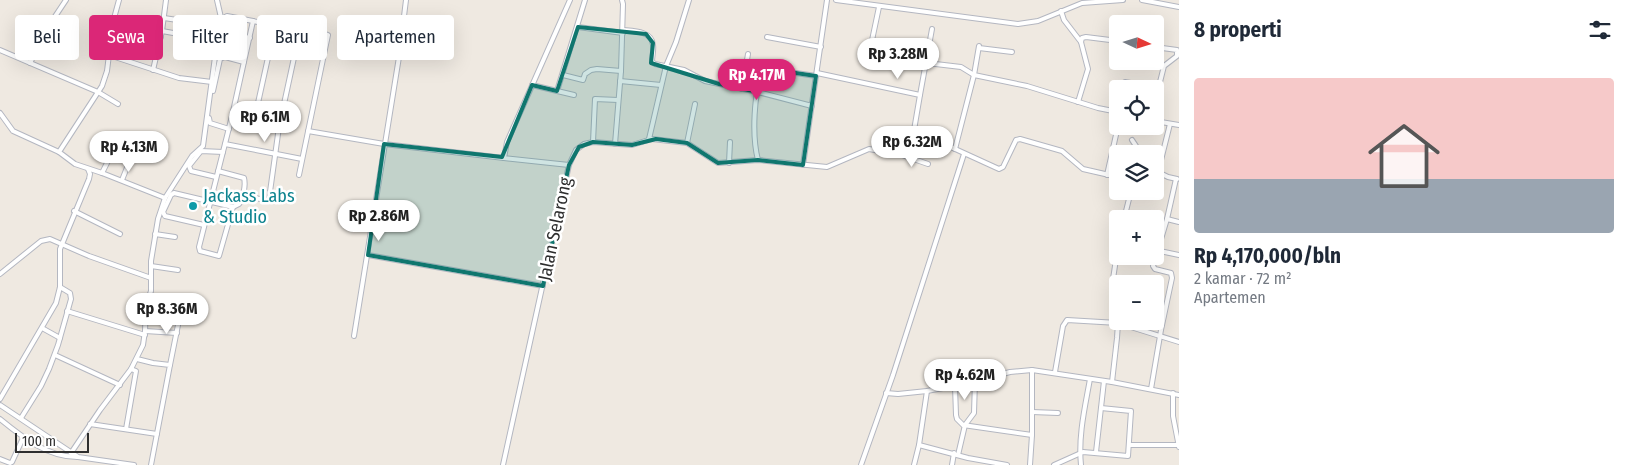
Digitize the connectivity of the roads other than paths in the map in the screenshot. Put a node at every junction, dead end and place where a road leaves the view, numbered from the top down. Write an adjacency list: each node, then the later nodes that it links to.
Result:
1 (66, 0): 47 (street)
2 (119, 0): 19 (street)
3 (166, 0): 21 (street)
4 (217, 0): 20 (street)
5 (406, 0): 90 (street)
6 (570, 0): 59 (street)
7 (585, 0): 26 (street)
8 (622, 0): 28 (street)
9 (689, 0): 50 (street)
10 (836, 0): 14 (street)
11 (1123, 0): 18 (street)
12 (1142, 0): 13 (street)
13 (1153, 1): 16 (street)
14 (852, 2): 17 (street)
15 (826, 3): 33 (street)
16 (1179, 7)
17 (879, 8): 18 (street); 49 (street)
18 (1061, 12): 32 (street)
19 (116, 15)
20 (221, 15)
21 (164, 18): 22 (street); 25 (street)
22 (173, 19)
23 (254, 21): 24 (street); 30 (street); 30 (street)
24 (257, 22)
25 (163, 24)
26 (578, 27): 28 (street); 54 (street)
27 (932, 29): 48 (street)
28 (623, 31): 50 (street); 52 (street)
29 (767, 37): 33 (street)
30 (250, 38): 46 (street)
31 (1109, 40): 32 (street)
32 (1081, 42): 68 (street)
33 (821, 47): 53 (street)
34 (1164, 48): 38 (street)
35 (0, 50): 47 (street)
36 (1012, 52): 55 (street)
37 (748, 54): 61 (street)
38 (1178, 57): 56 (street)
39 (108, 60): 63 (street)
40 (124, 60): 51 (street)
41 (155, 60): 51 (street)
42 (216, 60): 58 (street)
43 (267, 60): 75 (street)
44 (294, 60): 79 (street)
45 (323, 60): 81 (street)
46 (244, 62): 74 (street); 80 (street)
47 (30, 63): 63 (street)
48 (927, 63): 55 (street); 66 (street)
49 (867, 64)
50 (666, 66): 60 (street); 61 (street)
51 (153, 70): 58 (street)
52 (621, 71): 54 (street); 57 (street)
53 (817, 74): 64 (street); 66 (street); 71 (street)
54 (563, 75): 62 (street)
55 (974, 75): 68 (street); 94 (street)
56 (1160, 80)
57 (620, 81): 60 (street); 67 (street)
58 (212, 82): 119 (street)
59 (532, 85): 62 (street); 100 (street)
60 (661, 85): 84 (street)
61 (742, 88): 64 (street)
62 (557, 91): 65 (street)
63 (98, 92): 69 (street); 95 (street)
64 (758, 92): 71 (street); 103 (street)
65 (574, 95)
66 (920, 95): 83 (street)
67 (618, 100): 86 (street); 91 (street)
68 (1078, 102): 72 (street)
69 (118, 104)
70 (695, 104): 88 (street)
71 (812, 106): 108 (street)
72 (1109, 110)
73 (0, 113): 95 (street)
74 (232, 116): 75 (street); 80 (street)
75 (254, 121): 79 (street)
76 (1164, 123): 77 (street)
77 (1170, 124): 78 (street); 93 (street)
78 (1179, 125)
79 (279, 127): 98 (street)
80 (229, 129): 89 (street)
81 (308, 131): 90 (street, Jalan Selarong); 102 (street)
82 (1116, 135): 113 (street)
83 (914, 136): 94 (street); 99 (street)
84 (649, 139): 88 (street); 91 (street)
85 (1132, 140): 92 (street)
86 (593, 142): 91 (street); 107 (street)
87 (730, 142): 104 (street)
88 (686, 143): 104 (street)
89 (225, 144): 96 (street); 98 (street)
90 (384, 144): 100 (street, Jalan Selarong); 132 (street)
91 (615, 144)
92 (1136, 145)
93 (1164, 147)
94 (955, 149): 97 (street)
95 (59, 152): 109 (street)
96 (223, 152): 110 (street); 115 (street)
97 (964, 154): 113 (street); 167 (street)
98 (275, 155): 102 (street); 118 (street)
99 (902, 155): 105 (street); 108 (street)
100 (504, 158): 107 (street, Jalan Selarong)
101 (109, 159): 111 (street)
102 (302, 159): 112 (street)
103 (758, 160): 104 (street); 108 (street)
104 (729, 163)
105 (928, 164)
106 (128, 165): 117 (street)
107 (569, 165): 139 (street, Jalan Selarong)
108 (804, 165)
109 (88, 169): 111 (street); 122 (street)
110 (218, 171): 115 (street); 118 (street)
111 (102, 173): 117 (street)
112 (299, 175)
113 (1107, 175)
114 (1164, 175): 116 (street)
115 (216, 177): 120 (street)
116 (1178, 179): 123 (street)
117 (122, 180): 119 (street)
118 (243, 196): 121 (street)
119 (165, 198): 128 (street)
120 (210, 201): 121 (street); 125 (street); 125 (street)
121 (233, 206): 125 (street)
122 (74, 211): 127 (street); 130 (street)
123 (1167, 219): 124 (street); 126 (street)
124 (1179, 222)
125 (204, 225)
126 (1164, 227)
127 (120, 234)
128 (155, 234): 129 (street); 135 (street)
129 (175, 237)
130 (61, 244): 137 (street); 138 (street); 140 (street)
131 (1164, 252): 133 (street)
132 (368, 254): 139 (street); 149 (street)
133 (1179, 255)
134 (1154, 265): 150 (street)
135 (151, 266): 136 (street); 138 (street)
136 (178, 270)
137 (0, 274)
138 (151, 278): 141 (street)
139 (543, 286): 198 (street, Jalan Selarong)
140 (60, 287): 142 (street); 144 (street)
141 (149, 298): 147 (street); 148 (street)
142 (67, 311): 147 (street); 151 (street)
143 (1109, 322): 158 (street)
144 (42, 328): 151 (street); 170 (street)
145 (1118, 330): 162 (street)
146 (1141, 330): 150 (street)
147 (145, 332): 148 (street); 154 (street)
148 (177, 333): 155 (street)
149 (354, 336)
150 (1160, 336): 152 (street); 165 (street)
151 (60, 338): 153 (street)
152 (1179, 342)
153 (55, 355): 163 (street); 176 (street)
154 (137, 359): 155 (street); 156 (street)
155 (170, 365): 181 (street)
156 (131, 369): 163 (street); 180 (street)
157 (1032, 370): 158 (street); 160 (street); 173 (street)
158 (1055, 372): 159 (street)
159 (1090, 378): 161 (street); 190 (street)
160 (975, 381): 164 (street); 179 (street)
161 (1104, 381): 162 (street); 172 (street)
162 (1112, 382): 165 (street)
163 (120, 385): 178 (street)
164 (954, 386): 166 (street); 179 (street)
165 (1151, 389): 168 (street)
166 (927, 391): 167 (street); 184 (street)
167 (886, 393): 199 (street)
168 (1173, 393): 169 (street); 186 (street)
169 (1179, 395)
170 (0, 399)
171 (1, 406): 174 (street); 176 (street)
172 (1101, 408): 185 (street); 187 (street)
173 (1032, 412): 175 (street); 182 (street)
174 (0, 413)
175 (1058, 414)
176 (21, 418): 188 (street)
177 (0, 419): 183 (street)
178 (90, 424): 180 (street); 188 (street)
179 (966, 425): 182 (street); 189 (street)
180 (126, 429): 181 (street)
181 (157, 434): 197 (street)
182 (1032, 435): 203 (street)
183 (23, 438): 191 (street); 193 (street)
184 (919, 445): 189 (street); 200 (street)
185 (1129, 445): 186 (street); 187 (street)
186 (1179, 446)
187 (1096, 452): 190 (street)
188 (71, 453): 191 (street)
189 (956, 454): 201 (street); 202 (street)
190 (1080, 454): 204 (street); 205 (street)
191 (78, 457): 192 (street)
192 (85, 458): 194 (street); 195 (street)
193 (0, 459)
194 (99, 463): 196 (street)
195 (84, 465)
196 (134, 465)
197 (151, 465)
198 (503, 465)
199 (861, 465)
200 (914, 465)
201 (952, 465)
202 (1007, 465)
203 (1030, 465)
204 (1054, 465)
205 (1081, 465)

